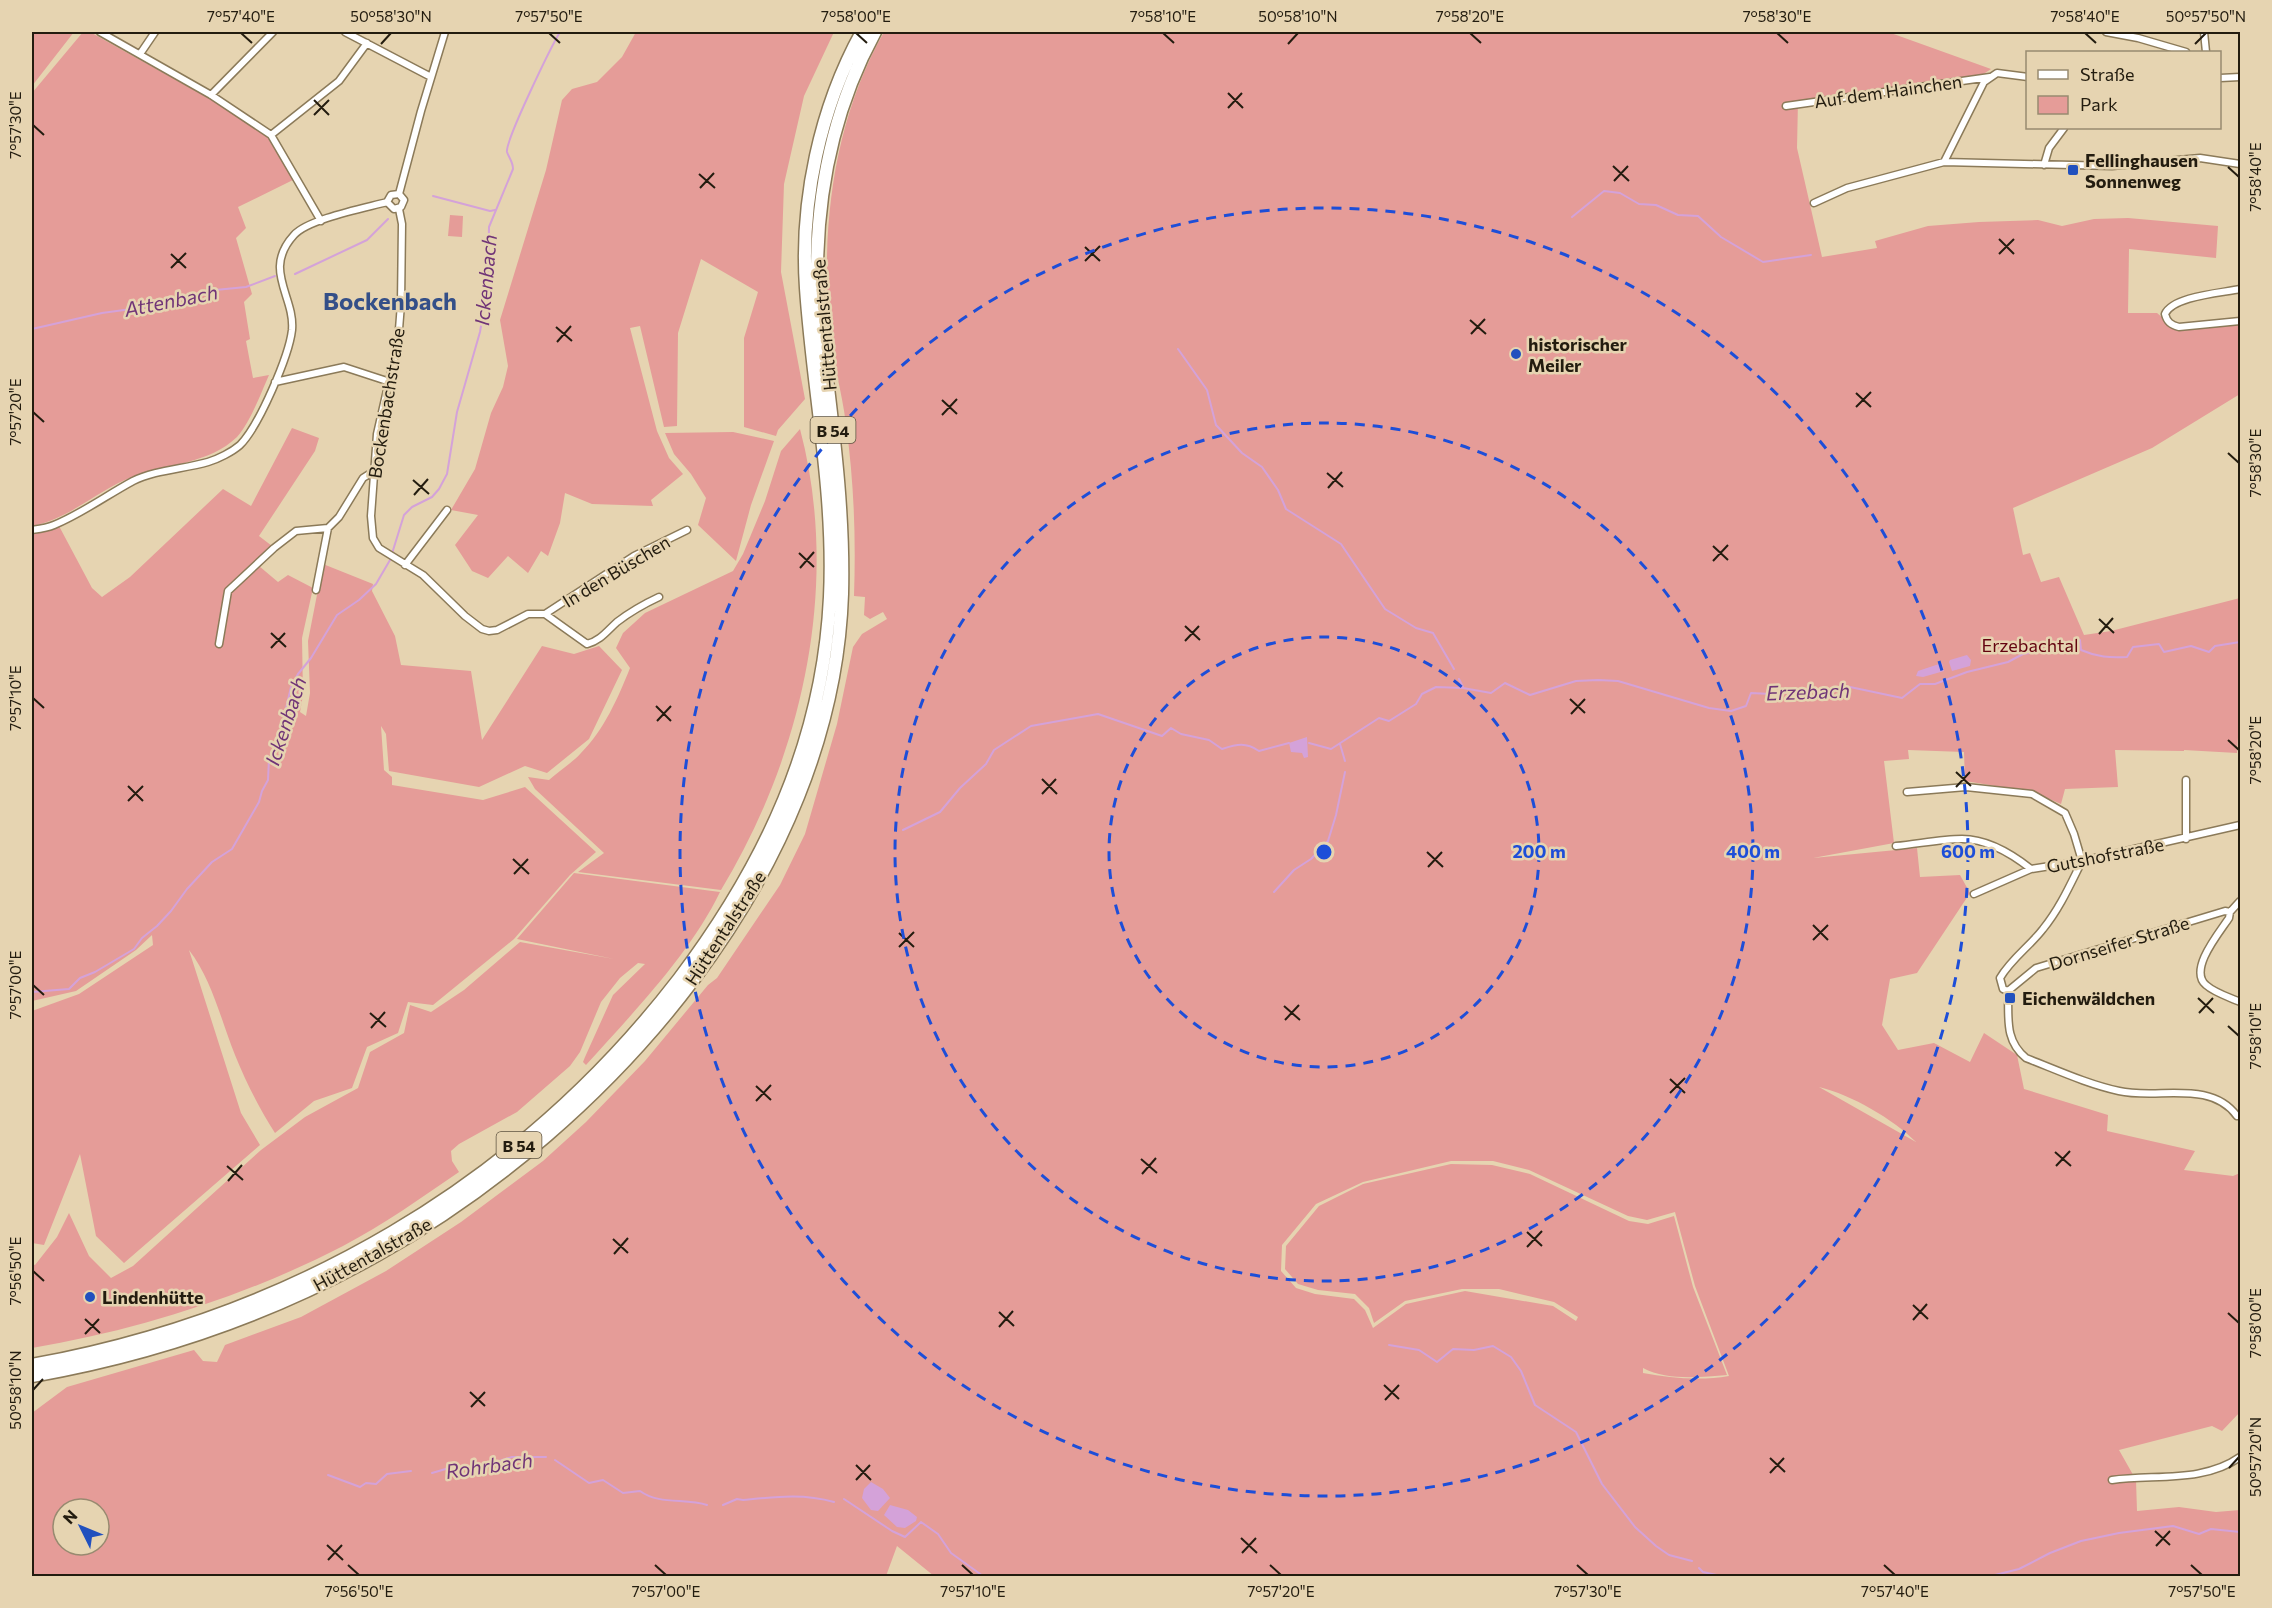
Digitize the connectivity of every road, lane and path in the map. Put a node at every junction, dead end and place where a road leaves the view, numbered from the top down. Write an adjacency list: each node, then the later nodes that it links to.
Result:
1 (100, 32): 13 (street)
2 (155, 32): 13 (street)
3 (273, 32): 19 (street)
4 (345, 32): 10 (street)
5 (445, 32): 14 (street)
6 (862, 32): 58 (highway, Hüttentalstraße / B 54)
7 (875, 32): 58 (highway, Hüttentalstraße / B 54)
8 (2106, 32): 11 (street)
9 (2204, 32): 12 (street)
10 (367, 43): 14 (street); 22 (street)
11 (2183, 51)
12 (2206, 51)
13 (140, 54): 19 (street)
14 (431, 76): 26 (street)
15 (1990, 76): 16 (street, Auf dem Hainchen); 20 (street, Auf dem Hainchen); 23 (street)
16 (2026, 77)
17 (2241, 77): 18 (street)
18 (2221, 78)
19 (211, 95): 22 (street)
20 (1786, 106)
21 (2063, 129): 25 (street)
22 (271, 135): 30 (street)
23 (1944, 162): 25 (street); 28 (street)
24 (2241, 164): 25 (street)
25 (2044, 165)
26 (399, 194): 27 (street); 29 (street)
27 (387, 202): 29 (street); 30 (street)
28 (1814, 203)
29 (399, 209): 34 (street, Bockenbachstraße)
30 (321, 221): 33 (street)
31 (2241, 289): 32 (street)
32 (2241, 321)
33 (275, 382): 34 (street); 38 (street)
34 (390, 382): 35 (street, Bockenbachstraße)
35 (374, 471): 37 (street); 40 (street, Bockenbachstraße)
36 (447, 510): 40 (street)
37 (328, 528): 41 (street); 44 (street)
38 (32, 530)
39 (687, 530): 43 (street, In den Büschen)
40 (405, 565): 43 (street, Bockenbachstraße)
41 (316, 590)
42 (659, 597): 43 (street)
43 (545, 614)
44 (219, 644)
45 (2186, 780): 48 (street)
46 (1906, 792): 50 (street)
47 (2241, 825): 48 (street, Gutshofstraße)
48 (2186, 839): 50 (street, Gutshofstraße)
49 (1896, 846): 51 (street)
50 (2082, 861): 51 (street, Gutshofstraße); 55 (street)
51 (2031, 869): 52 (street, Gutshofstraße)
52 (1974, 894)
53 (2241, 901): 54 (street)
54 (2230, 912): 55 (street, Dornseifer Straße); 56 (street)
55 (2008, 991): 57 (street)
56 (2241, 1002)
57 (2237, 1116)
58 (159, 1341): 60 (highway, B 54)
59 (32, 1365): 60 (highway, B 54)
60 (61, 1365): 61 (highway, B 54)
61 (32, 1376)
62 (2241, 1457): 63 (street)
63 (2112, 1480)

